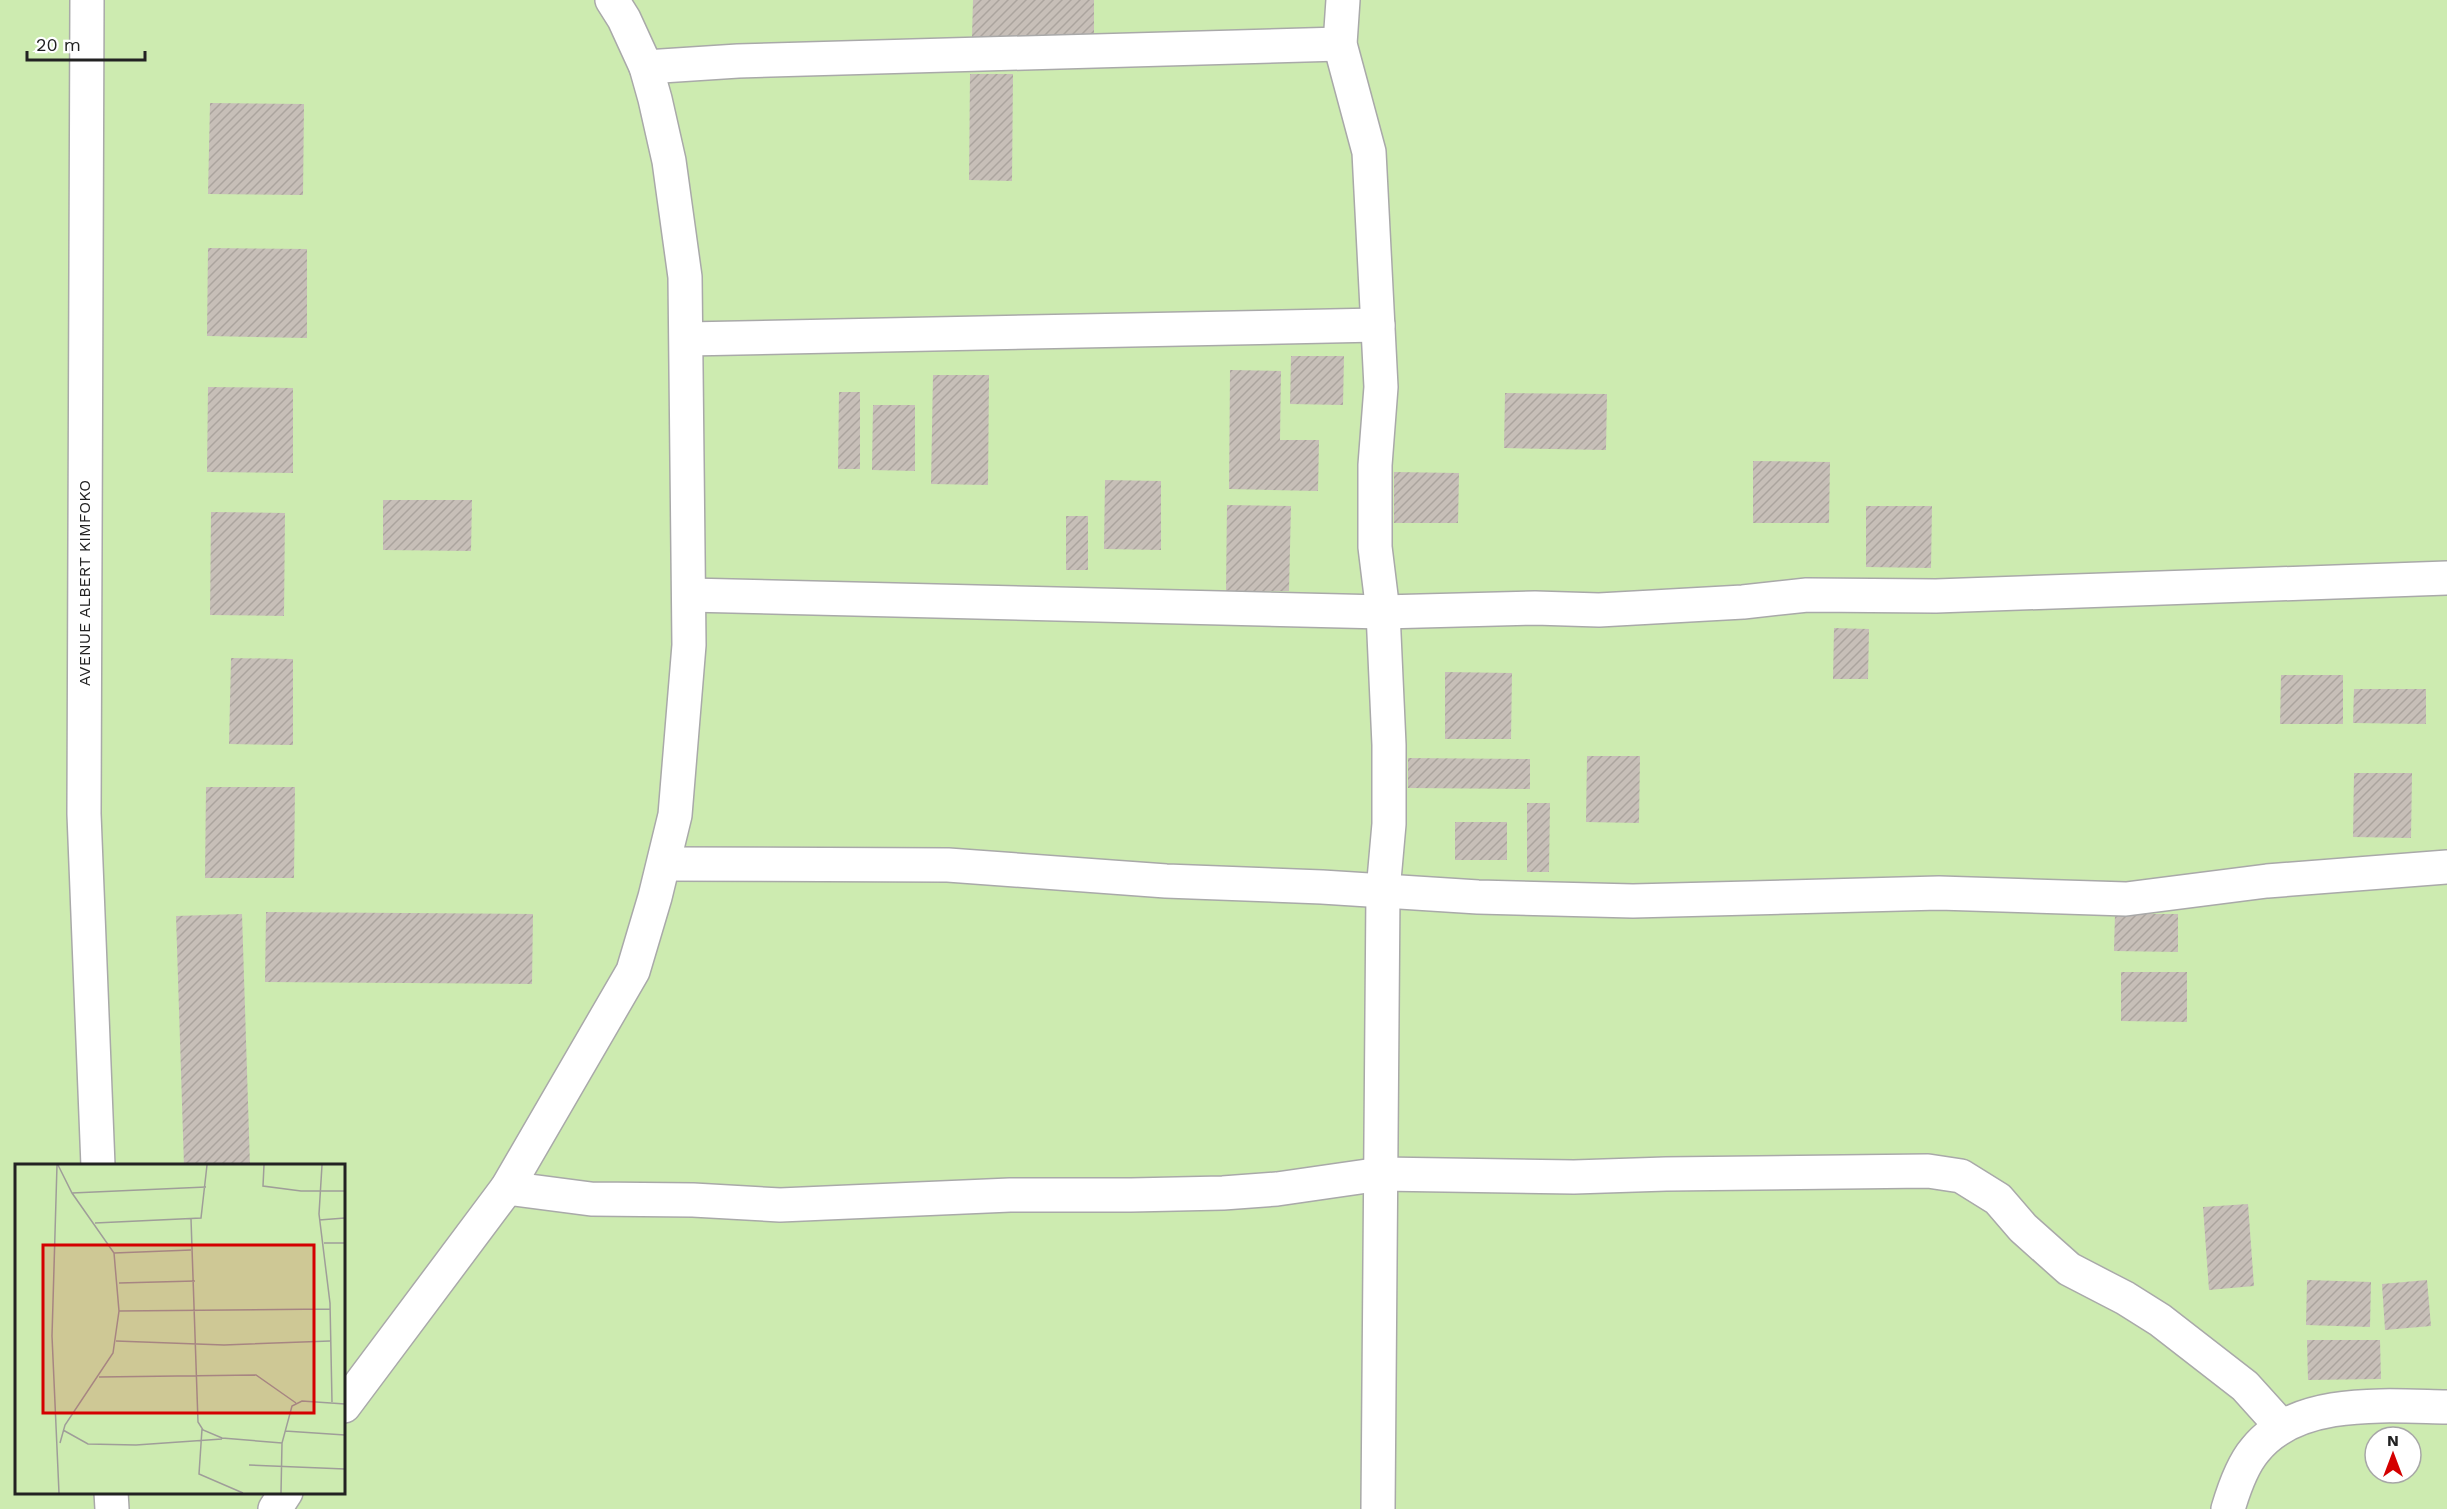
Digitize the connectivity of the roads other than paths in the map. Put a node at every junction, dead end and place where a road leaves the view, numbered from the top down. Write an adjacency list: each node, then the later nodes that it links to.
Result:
1 (87, 0): 14 (street, AVENUE ALBERT KIMFOKO)
2 (612, 0): 5 (street)
3 (1343, 0): 4 (street)
4 (1340, 44): 5 (street); 6 (street)
5 (646, 67): 7 (street)
6 (1378, 325): 7 (street); 10 (street)
7 (687, 339): 9 (street)
8 (2447, 578): 10 (street)
9 (689, 595): 10 (street); 11 (street)
10 (1383, 612): 13 (street)
11 (664, 864): 13 (street); 16 (street)
12 (2447, 867): 13 (street)
13 (1383, 891): 15 (street)
14 (98, 1164)
15 (1381, 1174): 16 (street); 19 (street); 24 (street)
16 (507, 1188): 17 (street)
17 (345, 1405)
18 (2447, 1407): 19 (street)
19 (2281, 1426): 25 (street)
20 (111, 1494): 22 (street)
21 (285, 1494): 23 (street)
22 (112, 1509)
23 (275, 1509)
24 (1378, 1509)
25 (2228, 1509)

